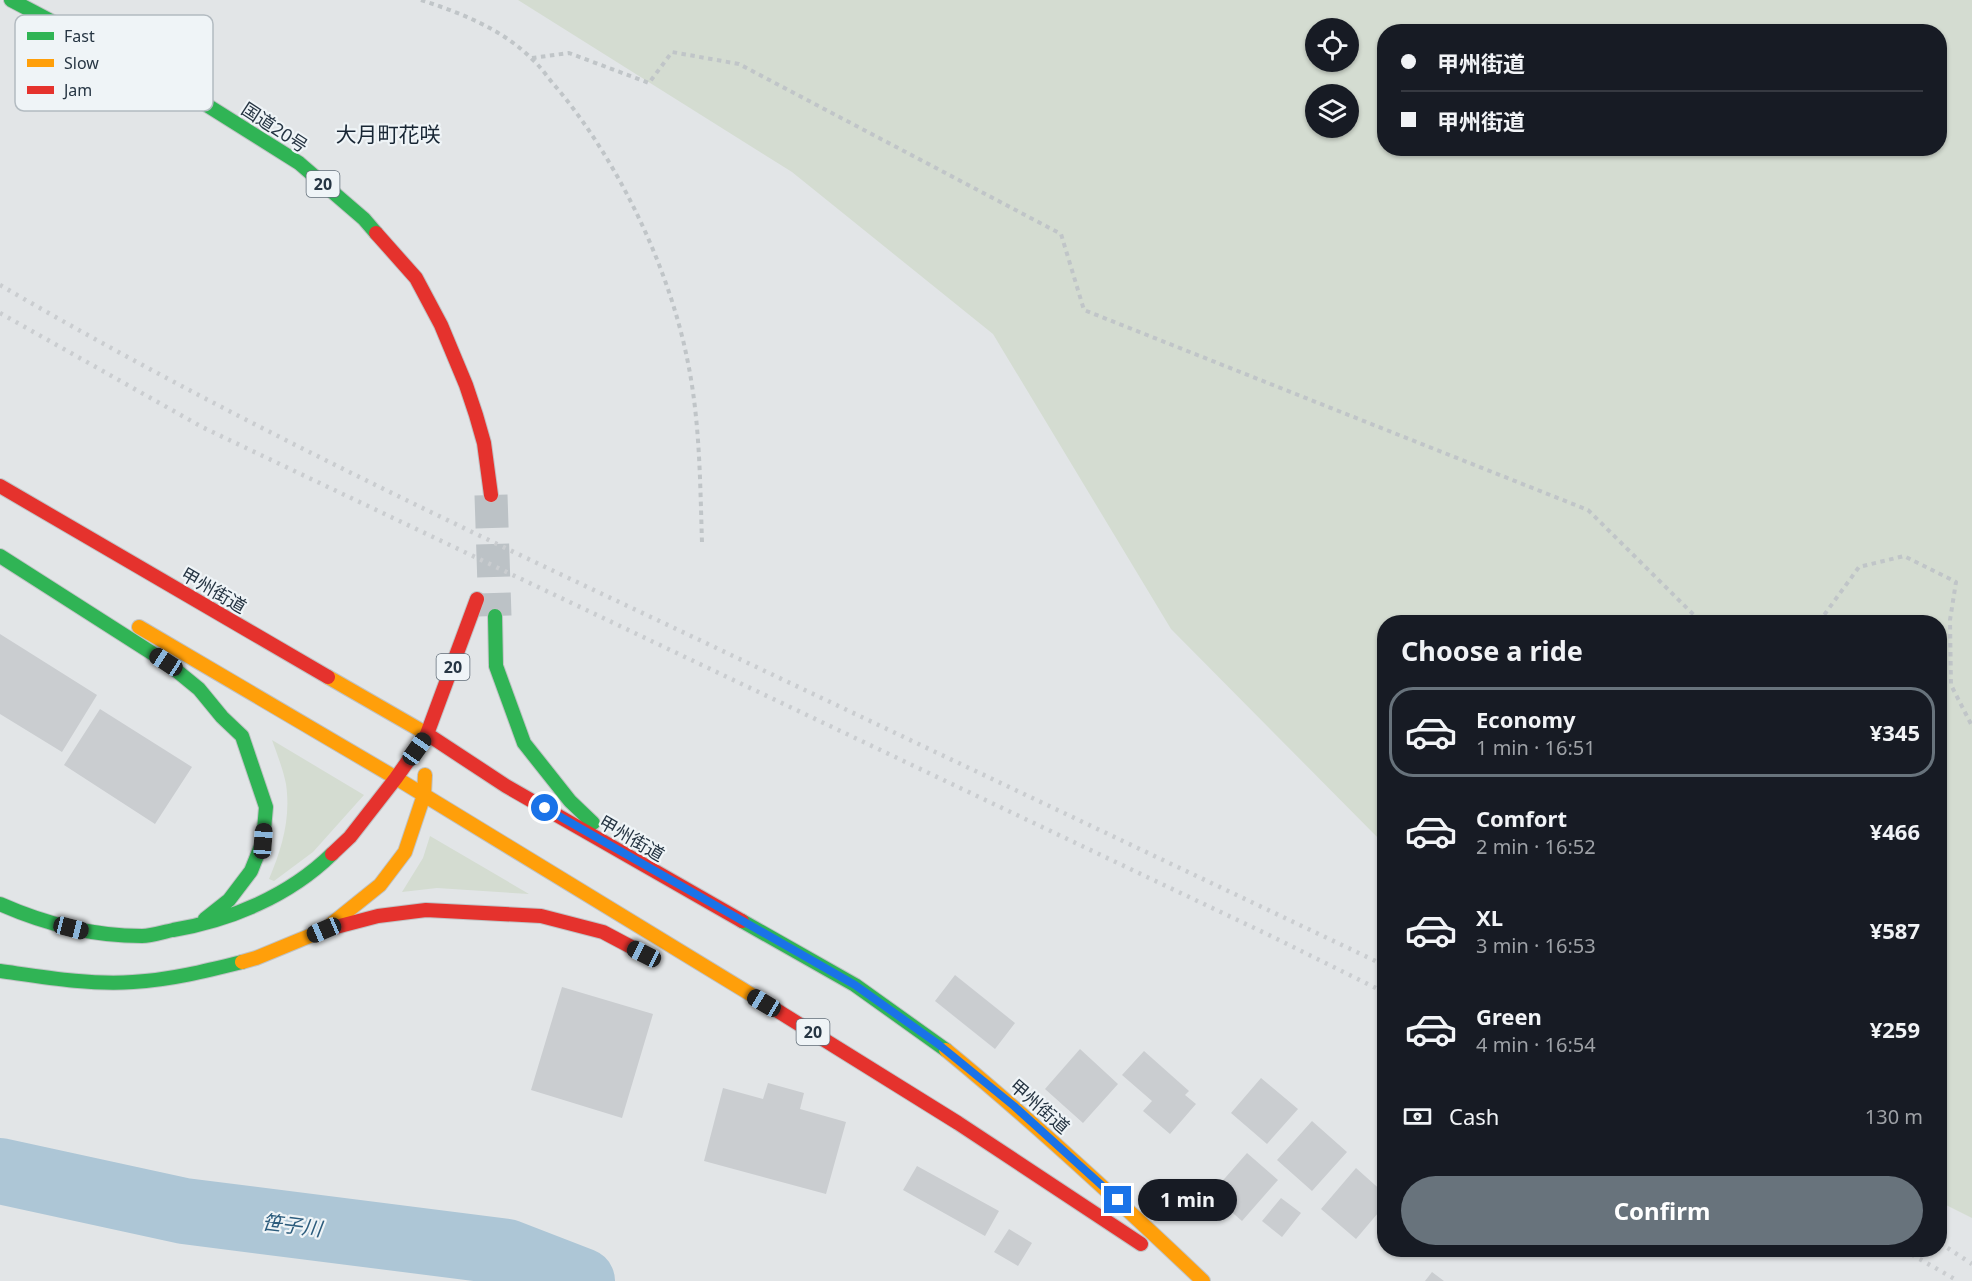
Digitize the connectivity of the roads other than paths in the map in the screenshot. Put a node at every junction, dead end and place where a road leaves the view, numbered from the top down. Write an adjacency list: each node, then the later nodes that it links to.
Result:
1 (11, 0): 2 (main road, 国道20号 / 20)
2 (40, 15)
3 (213, 109): 5 (main road, 国道20号 / 20)
4 (0, 486): 10 (main road, 甲州街道)
5 (490, 495)
6 (0, 546): 11 (main road)
7 (0, 556): 15 (main road)
8 (477, 599): 10 (main road, 20)
9 (495, 616): 13 (main road)
10 (427, 734): 11 (main road, 20); 12 (main road, 20); 13 (main road, 甲州街道)
11 (396, 778): 12 (main road, 20); 15 (main road)
12 (424, 795): 16 (main road); 20 (main road, 20)
13 (622, 852): 22 (main road, 甲州街道)
14 (0, 904): 15 (main road)
15 (196, 926)
16 (324, 930): 17 (main road); 18 (main road)
17 (665, 965)
18 (0, 971)
19 (717, 990): 20 (main road)
20 (842, 1051): 21 (main road, 20)
21 (1194, 1281)
22 (1203, 1281)

